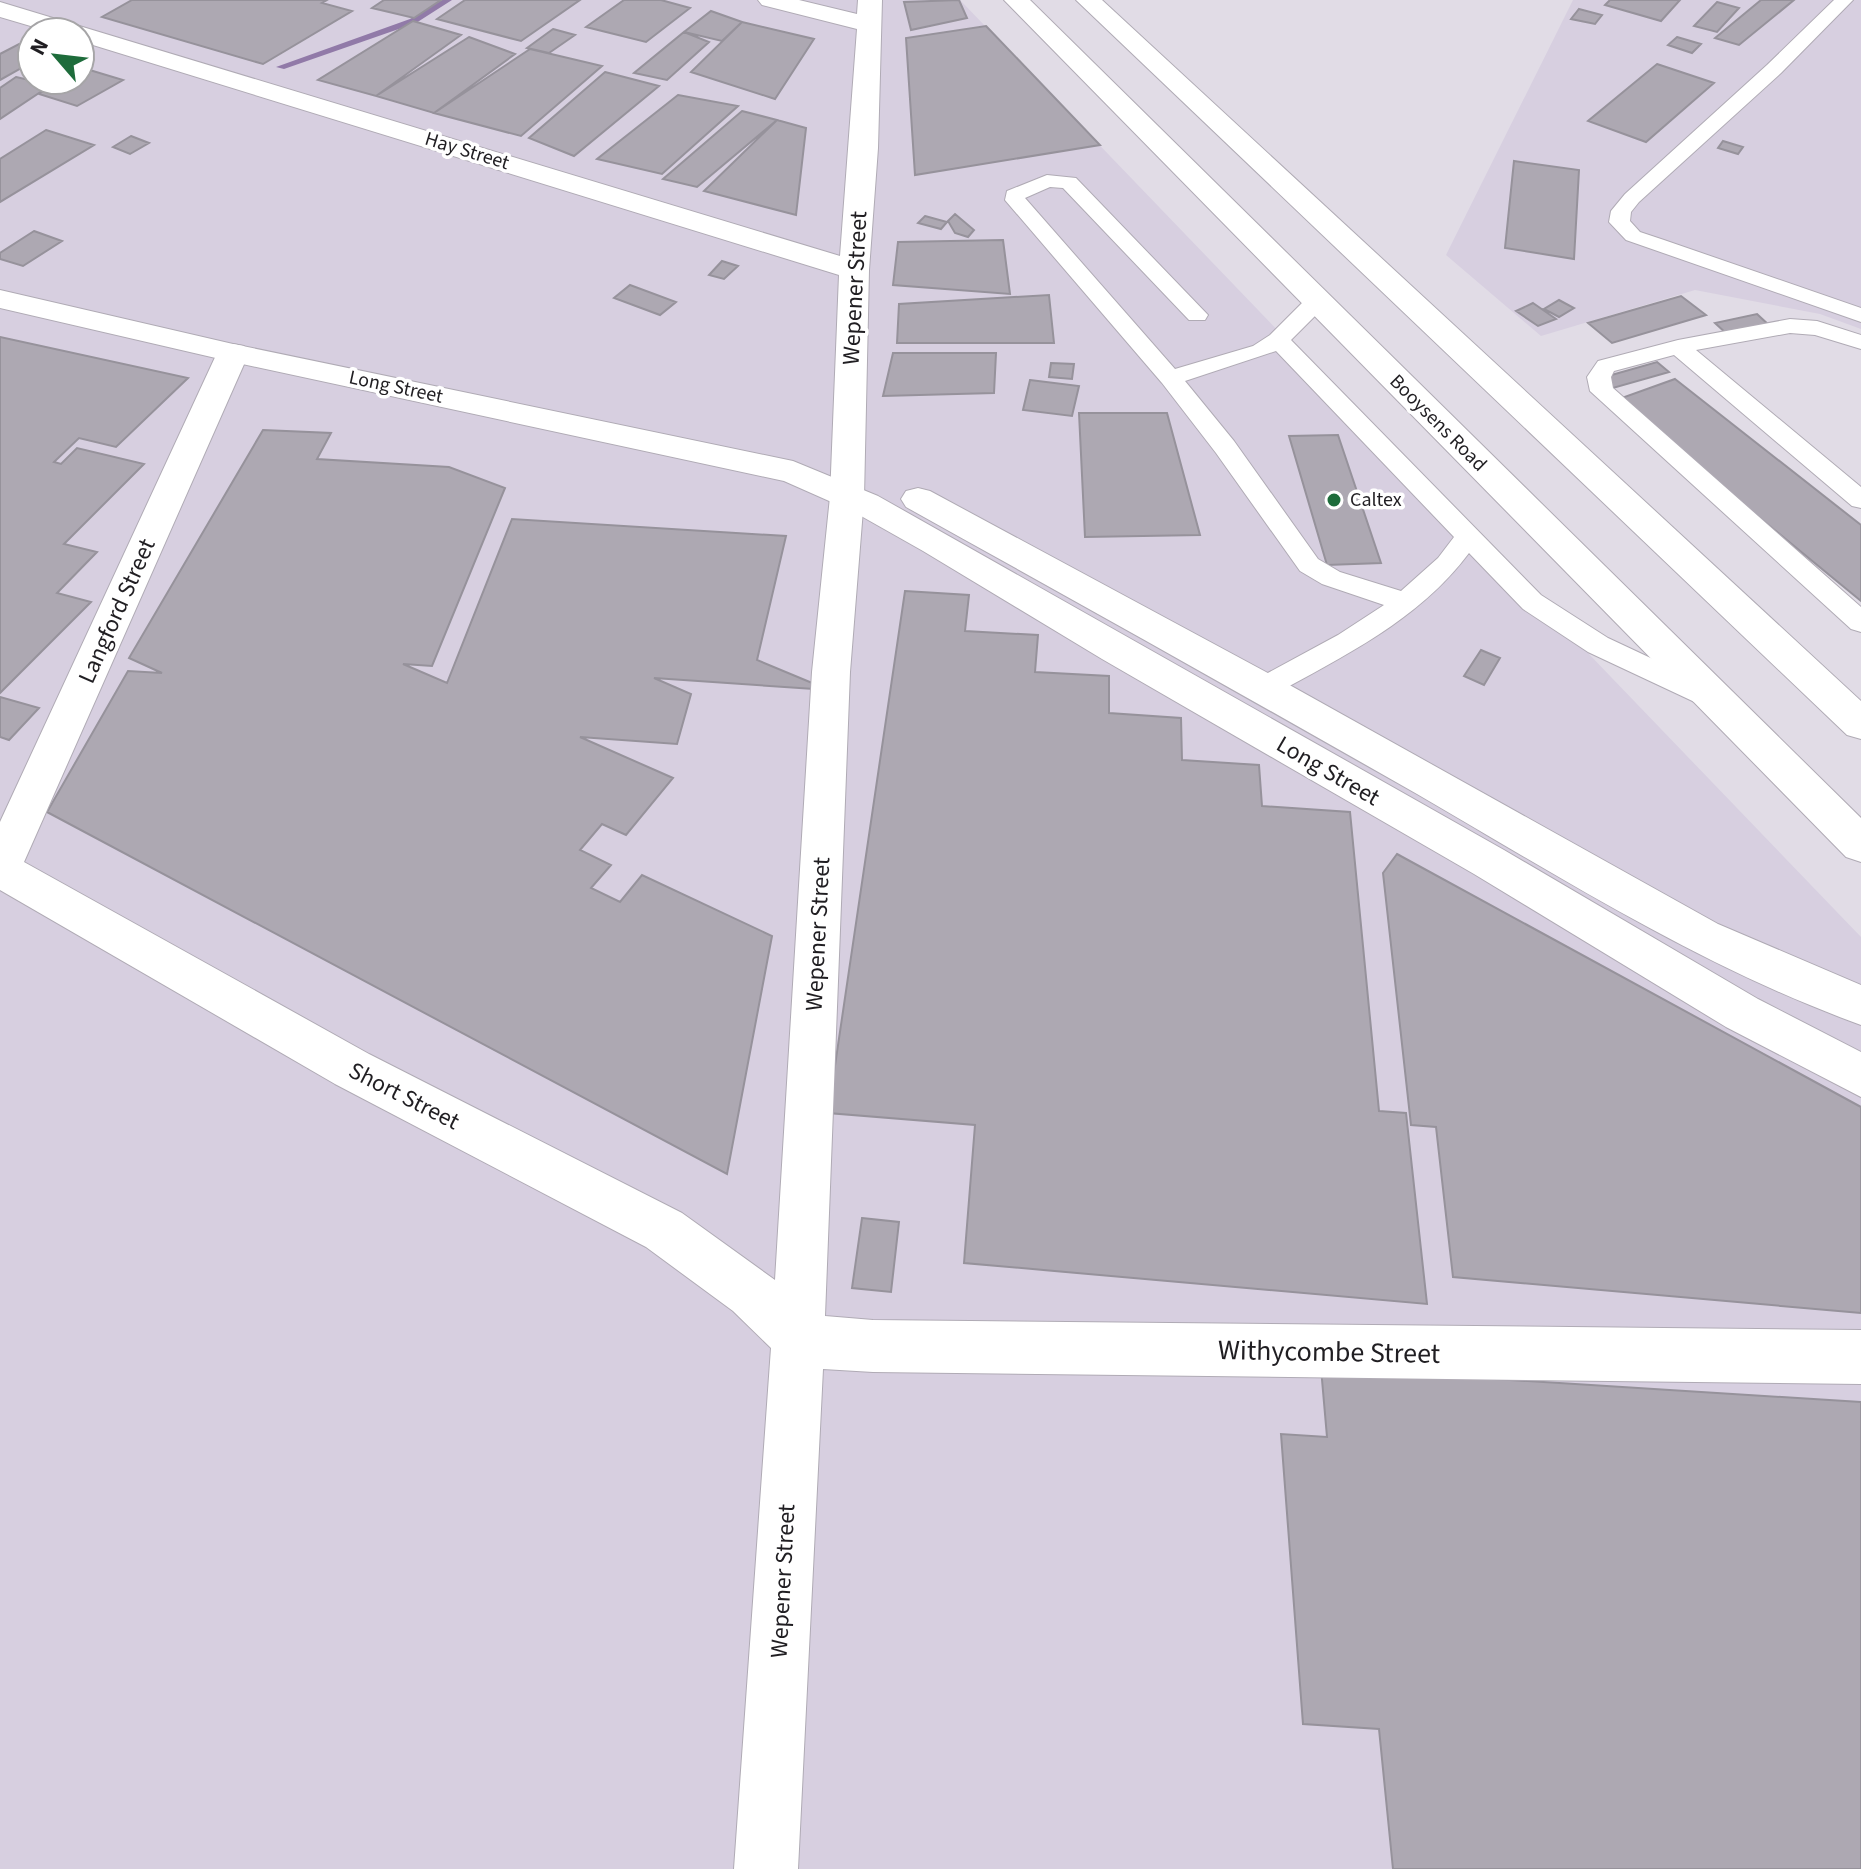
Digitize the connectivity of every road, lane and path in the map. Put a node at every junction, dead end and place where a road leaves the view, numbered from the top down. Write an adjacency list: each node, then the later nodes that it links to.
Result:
1 (770, 0): 6 (main road)
2 (1016, 0): 11 (main road, Booysens Road)
3 (1088, 0): 26 (main road)
4 (1844, 0): 13 (lane)
5 (0, 9): 7 (main road, Hay Street)
6 (869, 12): 9 (main road, Wepener Street)
7 (24, 16)
8 (96, 38): 9 (main road, Hay Street)
9 (854, 270): 19 (main road, Wepener Street)
10 (0, 299): 17 (main road, Long Street)
11 (1317, 301): 14 (lane); 25 (main road, Booysens Road)
12 (1197, 315): 18 (lane)
13 (1861, 315)
14 (1278, 340): 18 (lane); 21 (lane)
15 (1861, 342): 16 (lane)
16 (1678, 347): 20 (lane); 23 (lane)
17 (233, 353): 19 (main road, Long Street); 29 (main road, Langford Street)
18 (1170, 378): 22 (lane)
19 (848, 484): 24 (main road, Long Street); 28 (main road, Long Street); 32 (main road, Wepener Street)
20 (1861, 500)
21 (1467, 538): 22 (lane); 25 (lane)
22 (1404, 602): 24 (lane)
23 (1861, 622)
24 (1263, 688): 28 (main road); 30 (main road, Long Street)
25 (1716, 700): 27 (main road, Booysens Road)
26 (1861, 724)
27 (1861, 845)
28 (1489, 862): 31 (main road, Long Street)
29 (0, 868): 32 (main road, Short Street)
30 (1861, 1005)
31 (1861, 1076)
32 (798, 1338): 33 (main road, Withycombe Street); 34 (main road, Wepener Street)
33 (1861, 1357)
34 (766, 1869)

